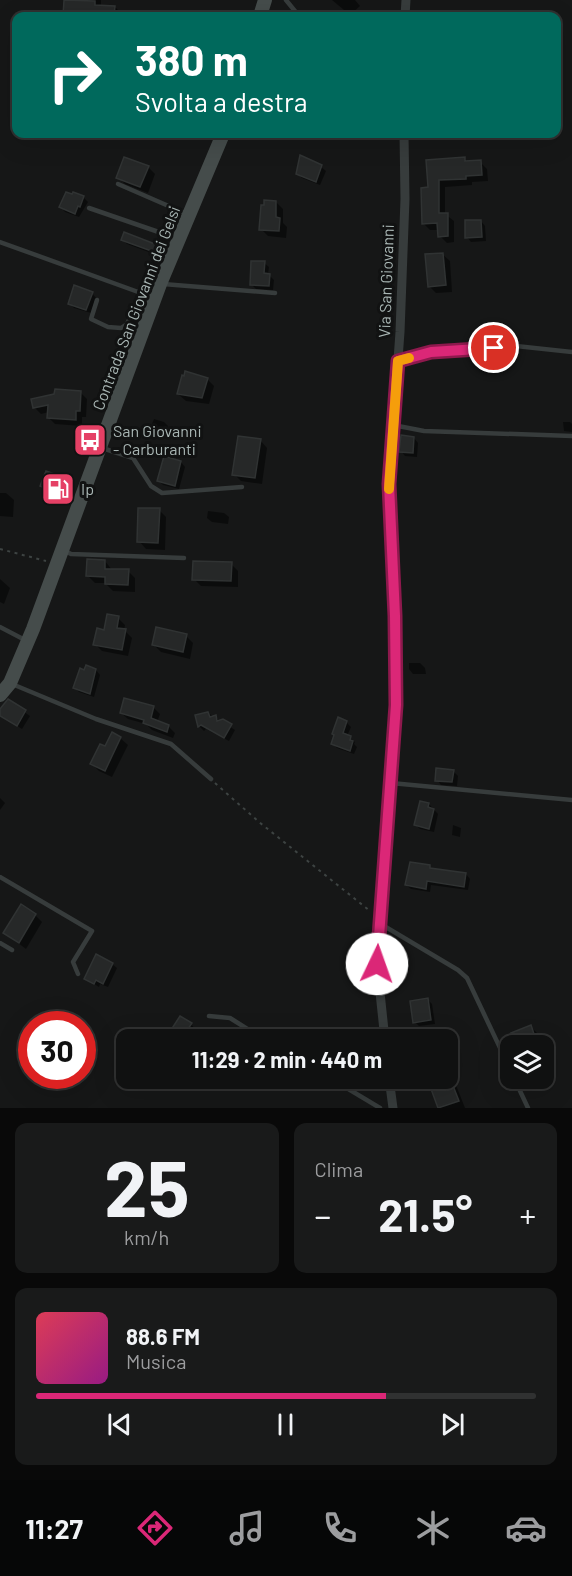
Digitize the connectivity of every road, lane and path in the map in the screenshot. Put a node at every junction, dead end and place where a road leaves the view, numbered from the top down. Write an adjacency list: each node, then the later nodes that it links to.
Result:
1 (286, 0): 2 (lane)
2 (296, 12)
3 (221, 138): 7 (main road, Contrada San Giovanni dei Gelsi)
4 (404, 138): 15 (street, Via San Giovanni)
5 (117, 184): 7 (lane)
6 (89, 208): 8 (lane)
7 (190, 215): 8 (main road, Contrada San Giovanni dei Gelsi)
8 (179, 239): 10 (main road, Contrada San Giovanni dei Gelsi)
9 (0, 242): 12 (lane)
10 (160, 284): 11 (lane); 12 (main road, Contrada San Giovanni dei Gelsi)
11 (275, 292)
12 (148, 296): 13 (lane); 18 (main road, Contrada San Giovanni dei Gelsi)
13 (97, 300)
14 (572, 352): 15 (lane)
15 (398, 361): 16 (street, Via San Giovanni)
16 (393, 425): 17 (lane); 29 (street, Via San Giovanni)
17 (572, 436)
18 (99, 447): 19 (lane); 21 (main road, Contrada San Giovanni dei Gelsi)
19 (242, 487)
20 (0, 549): 23 (path)
21 (63, 550): 22 (lane); 23 (main road, Contrada San Giovanni dei Gelsi)
22 (184, 558)
23 (58, 564): 25 (main road, Contrada San Giovanni dei Gelsi)
24 (0, 627): 25 (lane)
25 (28, 641): 26 (main road, Contrada San Giovanni dei Gelsi)
26 (10, 683): 27 (main road, Contrada San Giovanni dei Gelsi); 28 (lane)
27 (0, 694)
28 (211, 779): 32 (path)
29 (391, 783): 30 (lane); 32 (street, Via San Giovanni)
30 (572, 800)
31 (0, 877): 35 (lane)
32 (379, 921): 38 (street, Via San Giovanni); 39 (lane)
33 (0, 943): 34 (lane)
34 (12, 950)
35 (78, 974)
36 (209, 1016): 37 (lane)
37 (248, 1029)
38 (384, 1029)
39 (500, 1048)
40 (348, 1089): 43 (lane)
41 (390, 1089): 44 (street)
42 (519, 1089): 45 (lane)
43 (380, 1108)
44 (392, 1108)
45 (528, 1108)

